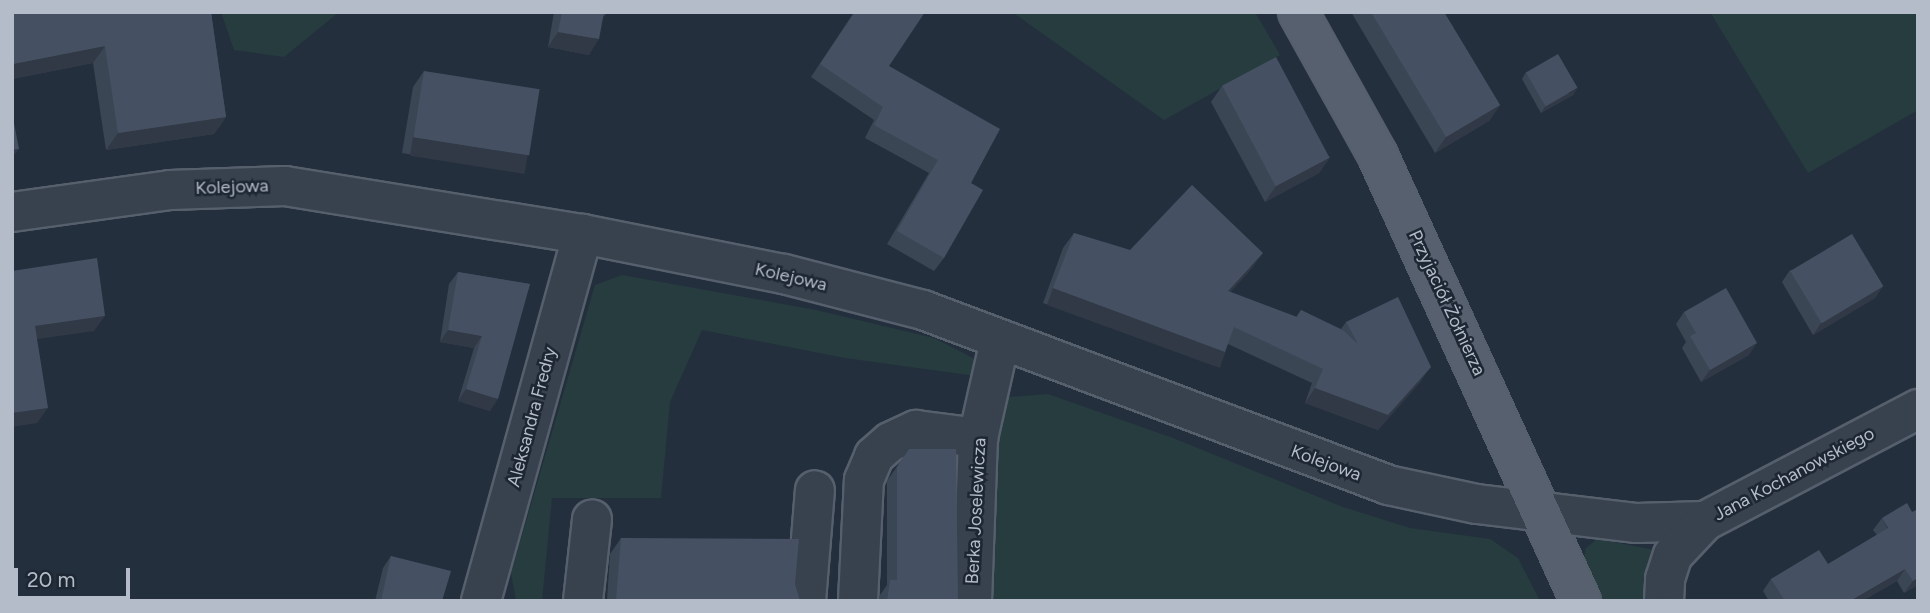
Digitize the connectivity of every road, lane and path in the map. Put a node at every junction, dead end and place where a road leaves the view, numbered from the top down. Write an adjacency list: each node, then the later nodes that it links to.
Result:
1 (1298, 12): 8 (main road, Przyjaciół Żołnierza)
2 (12, 212): 3 (street, Kolejowa)
3 (583, 234): 4 (street, Kolejowa); 11 (street, Aleksandra Fredry)
4 (1000, 340): 6 (street, Berka Joselewicza); 8 (street, Kolejowa)
5 (1918, 409): 10 (street, Jana Kochanowskiego)
6 (978, 438): 14 (street); 15 (street, Berka Joselewicza)
7 (815, 490): 13 (street)
8 (1541, 513): 10 (street, Jana Kochanowskiego); 16 (main road, Przyjaciół Żołnierza)
9 (592, 519): 12 (street)
10 (1705, 521): 17 (street)
11 (481, 601)
12 (583, 601)
13 (806, 601)
14 (858, 601)
15 (972, 601)
16 (1581, 601)
17 (1664, 601)

